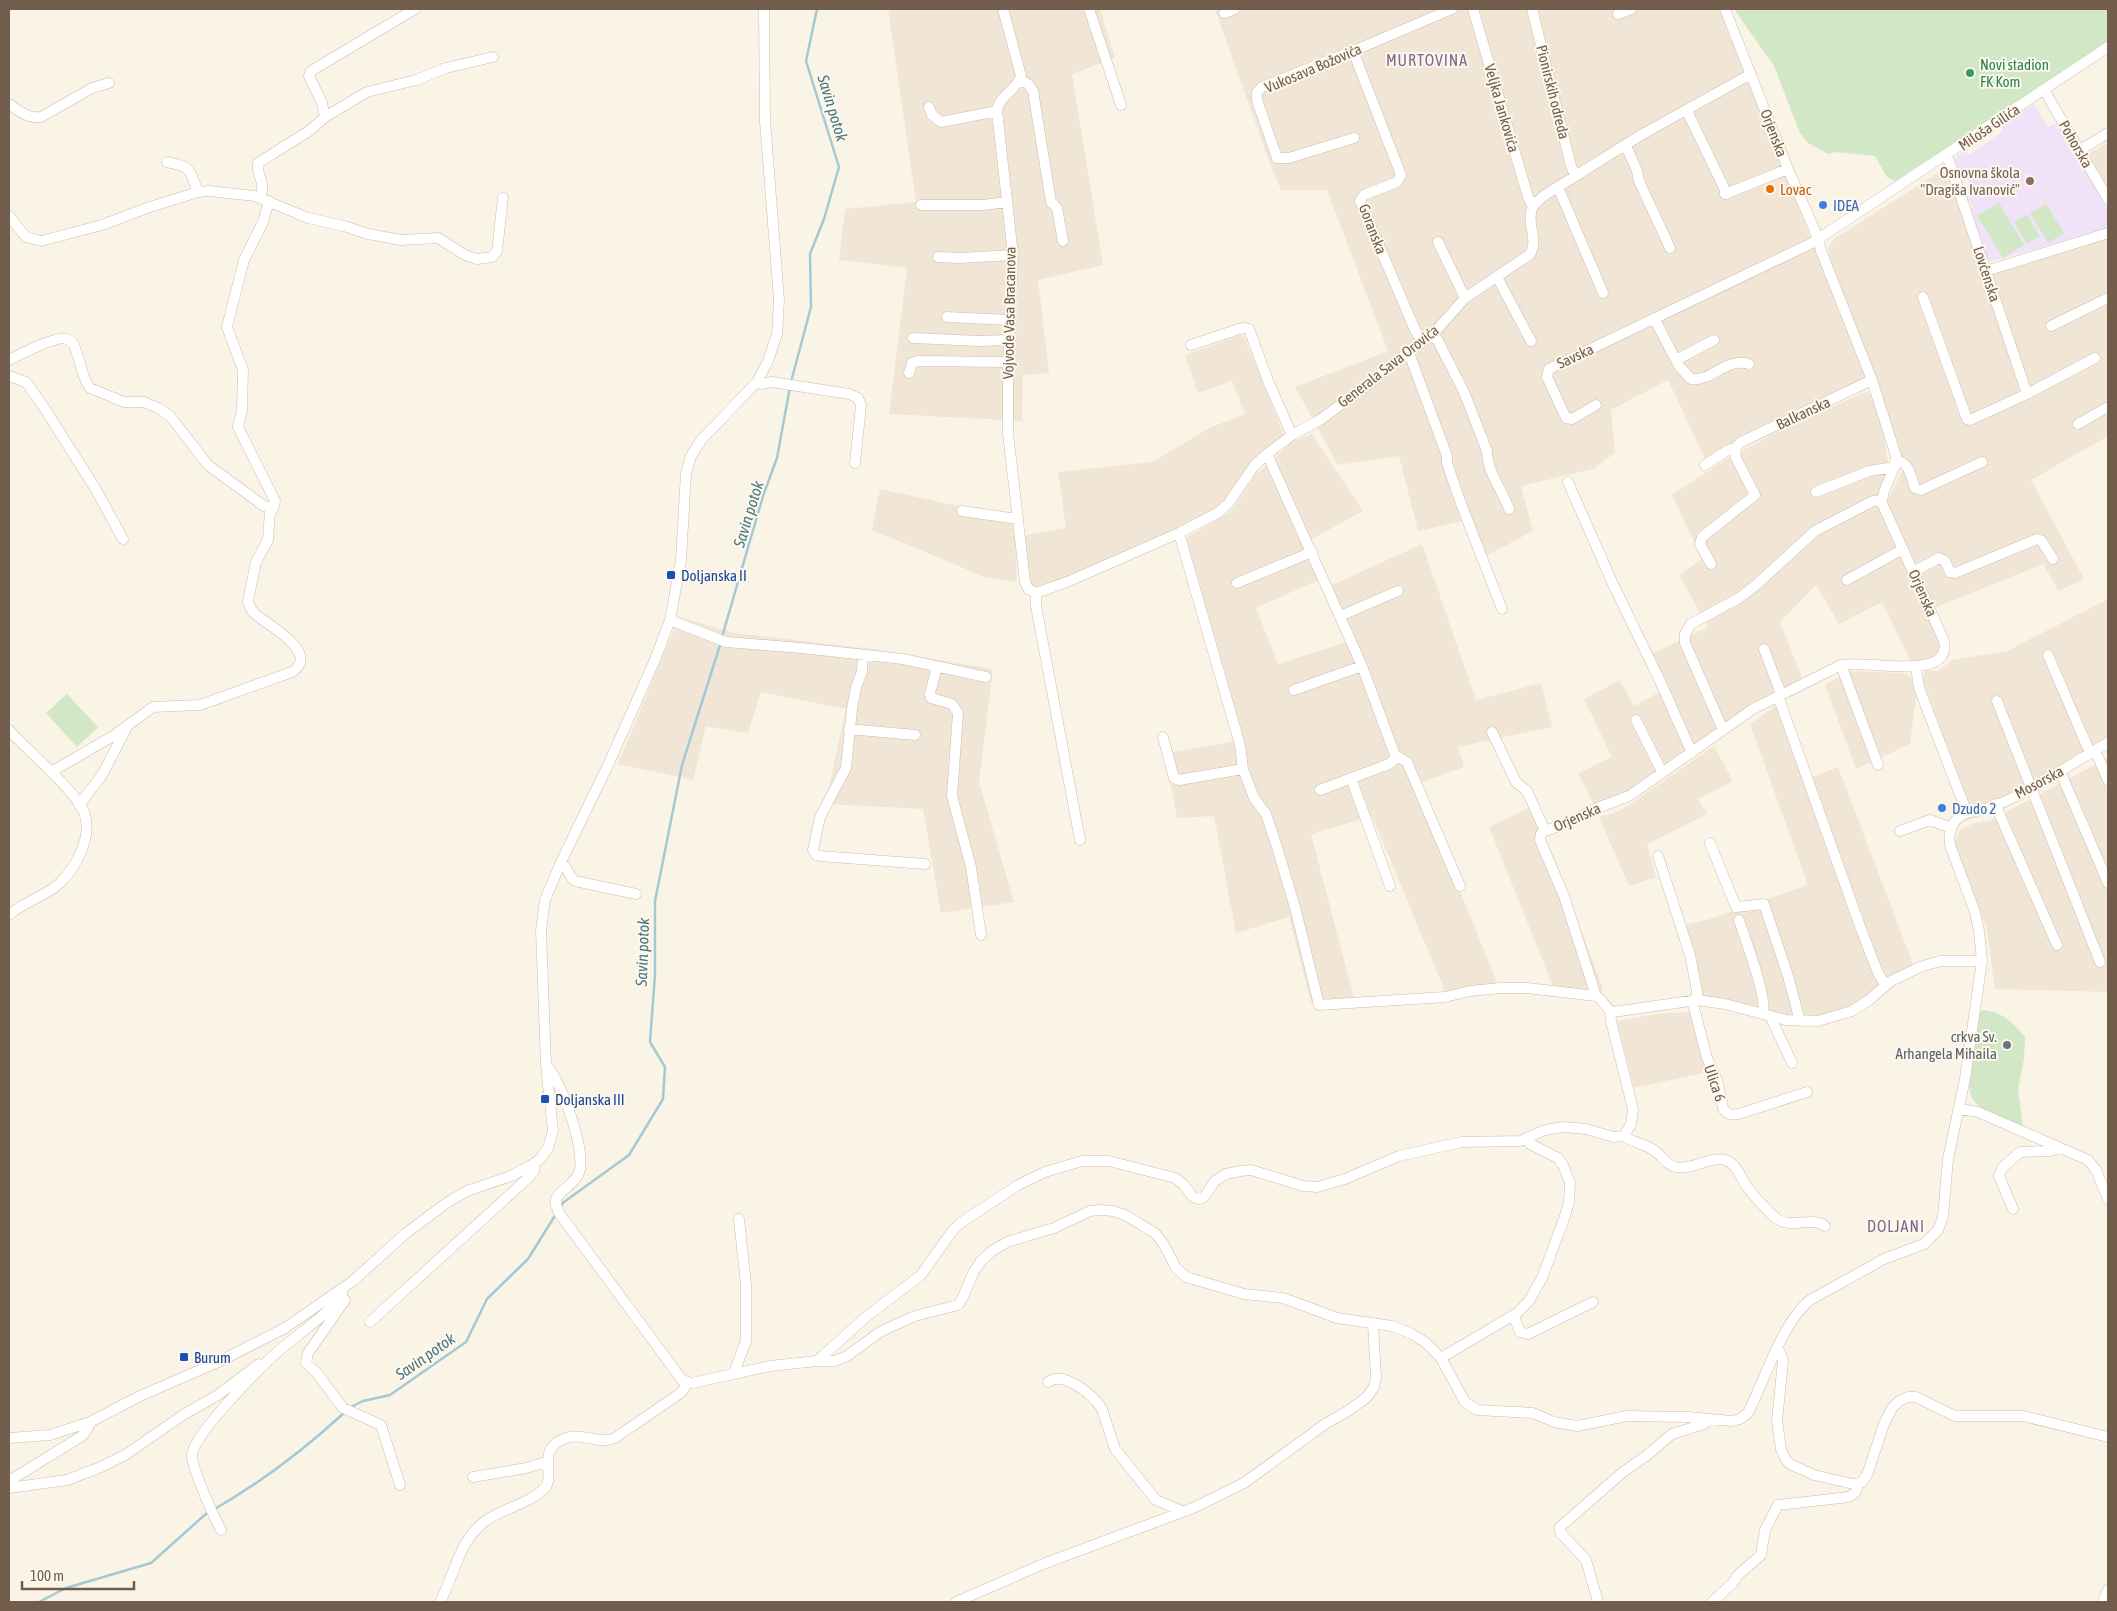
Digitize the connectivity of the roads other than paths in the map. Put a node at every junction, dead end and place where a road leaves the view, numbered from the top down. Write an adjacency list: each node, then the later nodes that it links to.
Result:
1 (415, 9): 25 (street)
2 (764, 9): 76 (street)
3 (1003, 9): 17 (street)
4 (1089, 9): 21 (street)
5 (1236, 9): 11 (street)
6 (1452, 9): 14 (street, Vukosava Božovića)
7 (1474, 9): 41 (street, Veljka Jankovića)
8 (1532, 9): 33 (street, Pionirskih odreda)
9 (1631, 9): 12 (street)
10 (1725, 9): 16 (street, Orjenska)
11 (1224, 13)
12 (1618, 14)
13 (2108, 47): 19 (street, Miloša Gilića)
14 (1353, 51): 27 (street, Vukosava Božovića); 65 (street, Goranska)
15 (492, 57): 25 (street)
16 (1751, 74): 24 (street); 32 (street, Orjenska)
17 (1020, 80): 23 (street); 45 (street)
18 (109, 83): 20 (street)
19 (2044, 90): 29 (street, Pohorska); 30 (street, Miloša Gilića)
20 (9, 104)
21 (1120, 105)
22 (929, 107): 23 (street)
23 (997, 111): 39 (street, Vojvode Vasa Bracanova)
24 (1687, 111): 28 (street); 32 (street)
25 (325, 117): 37 (street)
26 (2108, 133): 29 (street)
27 (1354, 138)
28 (1626, 146): 33 (street); 47 (street)
29 (2080, 150): 38 (street, Pohorska)
30 (1947, 155): 44 (street, Miloša Gilića); 50 (street, Lovćenska)
31 (167, 162): 35 (street)
32 (1788, 169): 44 (street, Orjenska)
33 (1575, 175): 34 (street)
34 (1558, 186): 41 (street); 52 (street)
35 (198, 192): 37 (street); 42 (street)
36 (503, 198): 37 (street)
37 (265, 199): 92 (street)
38 (2108, 199)
39 (1007, 202): 40 (street); 48 (street, Vojvode Vasa Bracanova)
40 (921, 205)
41 (1533, 206): 51 (street, Generala Sava Orovića)
42 (9, 216)
43 (2108, 233): 50 (street)
44 (1818, 238): 58 (street, Savska); 75 (street, Orjenska)
45 (1063, 241)
46 (1438, 242): 54 (street)
47 (1670, 248)
48 (1012, 255): 49 (street); 57 (street, Vojvode Vasa Bracanova)
49 (938, 257)
50 (1986, 271): 77 (street, Lovćenska)
51 (1497, 277): 54 (street, Generala Sava Orovića); 63 (street)
52 (1603, 293)
53 (1923, 296): 77 (street)
54 (1465, 298): 60 (street, Generala Sava Orovića)
55 (2108, 298): 59 (street)
56 (947, 317): 57 (street)
57 (1010, 320): 62 (street, Vojvode Vasa Bracanova)
58 (1655, 320): 70 (street); 78 (street, Savska)
59 (2051, 326)
60 (1433, 334): 65 (street, Generala Sava Orovića); 91 (street)
61 (913, 338): 62 (street)
62 (1008, 340): 71 (street, Vojvode Vasa Bracanova)
63 (1531, 340)
64 (1714, 340): 70 (street)
65 (1423, 342): 67 (street, Generala Sava Orovića)
66 (1191, 346): 81 (street)
67 (1409, 353): 81 (street, Generala Sava Orovića); 106 (street)
68 (2095, 358): 77 (street)
69 (9, 360): 92 (street)
70 (1676, 360): 72 (street)
71 (1008, 362): 73 (street); 94 (street, Vojvode Vasa Bracanova)
72 (1749, 364)
73 (909, 373)
74 (9, 376): 96 (street)
75 (1872, 380): 82 (street, Balkanska); 86 (street, Orjenska)
76 (756, 382): 85 (street); 108 (street)
77 (2027, 394)
78 (1596, 405)
79 (2108, 407): 80 (street)
80 (2078, 424)
81 (1292, 435): 83 (street, Generala Sava Orovića)
82 (1735, 448): 87 (street, Balkanska); 100 (street)
83 (1267, 454): 95 (street, Generala Sava Orovića); 98 (street)
84 (1982, 462): 86 (street)
85 (855, 463)
86 (1896, 464): 89 (street); 90 (street)
87 (1705, 465)
88 (1568, 482): 130 (street)
89 (1816, 492)
90 (1882, 500): 97 (street, Orjenska); 124 (street)
91 (1510, 509)
92 (270, 510): 121 (street)
93 (962, 512): 94 (street)
94 (1018, 519): 105 (street, Vojvode Vasa Bracanova)
95 (1179, 533): 105 (street, Generala Sava Orovića); 133 (street)
96 (123, 540)
97 (1903, 549): 101 (street, Orjenska); 102 (street)
98 (1312, 552): 103 (street); 107 (street)
99 (2053, 559): 101 (street)
100 (1712, 564)
101 (1913, 572): 115 (street, Orjenska)
102 (1847, 580)
103 (1237, 583)
104 (1398, 590): 107 (street)
105 (1036, 593): 147 (street)
106 (1502, 609)
107 (1340, 616): 113 (street)
108 (670, 620): 110 (street); 150 (street)
109 (1764, 649): 118 (street)
110 (864, 656): 114 (street); 122 (street)
111 (2048, 656): 129 (street)
112 (1841, 664): 115 (street, Orjenska); 118 (street, Orjenska); 132 (street)
113 (1362, 666): 117 (street); 131 (street)
114 (937, 667): 116 (street); 158 (street)
115 (1916, 667): 143 (street)
116 (986, 677)
117 (1294, 690)
118 (1780, 695): 124 (street, Orjenska); 162 (street)
119 (1997, 701): 139 (street)
120 (1636, 720): 136 (street)
121 (128, 726): 135 (street); 142 (street)
122 (849, 729): 126 (street); 151 (street)
123 (9, 730): 135 (street)
124 (1723, 730): 130 (street, Orjenska)
125 (1492, 732): 145 (street, Orjenska)
126 (915, 736)
127 (1163, 737): 133 (street)
128 (2108, 743): 129 (street, Mosorska)
129 (2092, 751): 134 (street, Mosorska); 138 (street)
130 (1692, 753): 136 (street, Orjenska)
131 (1395, 755): 137 (street); 154 (street)
132 (1878, 765)
133 (1243, 769): 163 (street)
134 (2060, 771): 139 (street, Mosorska); 152 (street)
135 (51, 772): 142 (street)
136 (1662, 772): 145 (street, Orjenska)
137 (1351, 778): 140 (street); 153 (street)
138 (2108, 780)
139 (2032, 787): 141 (street, Mosorska); 161 (street)
140 (1320, 790)
141 (1995, 804): 143 (street, Mosorska); 159 (street)
142 (79, 805): 156 (street)
143 (1967, 813): 144 (street)
144 (1951, 828): 146 (street); 160 (street)
145 (1545, 831): 163 (street)
146 (1900, 831)
147 (1080, 840)
148 (1710, 843): 167 (street)
149 (1658, 856): 164 (street)
150 (561, 862): 155 (street); 169 (street)
151 (925, 864)
152 (2108, 883)
153 (1390, 886)
154 (1460, 886)
155 (636, 894)
156 (9, 915)
157 (1739, 920): 166 (street)
158 (981, 935)
159 (2057, 945)
160 (1982, 961): 162 (street); 170 (street)
161 (2100, 962)
162 (1885, 984): 167 (street)
163 (1596, 996): 165 (street)
164 (1695, 1000): 165 (street); 166 (street); 171 (street, Ulica 6)
165 (1610, 1011): 174 (street)
166 (1767, 1015): 167 (street); 168 (street)
167 (1800, 1021)
168 (1792, 1063)
169 (546, 1065): 177 (street); 193 (street)
170 (1965, 1080): 172 (street); 173 (street)
171 (1807, 1092)
172 (1960, 1109): 173 (street); 188 (street)
173 (1978, 1112): 176 (street)
174 (1624, 1136): 175 (street); 181 (street)
175 (1525, 1139): 185 (street); 191 (street)
176 (2061, 1148): 178 (street); 179 (street)
177 (535, 1163): 182 (street); 186 (street)
178 (2108, 1198)
179 (2013, 1209)
180 (739, 1219): 192 (street)
181 (1825, 1226)
182 (353, 1281): 183 (street); 203 (street)
183 (343, 1288): 189 (street); 196 (street)
184 (1593, 1302): 185 (street)
185 (1513, 1316): 190 (street)
186 (370, 1322)
187 (1373, 1325): 190 (street); 191 (street); 205 (street)
188 (1778, 1348): 195 (street); 202 (street)
189 (275, 1355): 204 (street); 206 (street)
190 (1441, 1358): 195 (street)
191 (817, 1361): 192 (street)
192 (734, 1373): 193 (street)
193 (687, 1382): 199 (street)
194 (1048, 1382): 205 (street)
195 (1709, 1419): 210 (street)
196 (90, 1422): 198 (street); 201 (street)
197 (2108, 1437): 202 (street)
198 (9, 1438)
199 (546, 1462): 200 (street); 208 (street)
200 (473, 1477)
201 (9, 1481)
202 (1858, 1484): 211 (street)
203 (400, 1485)
204 (9, 1488)
205 (1182, 1511): 209 (street)
206 (221, 1530)
207 (2108, 1590): 212 (street)
208 (440, 1602)
209 (956, 1602)
210 (1598, 1602)
211 (1712, 1602)
212 (2103, 1602)

